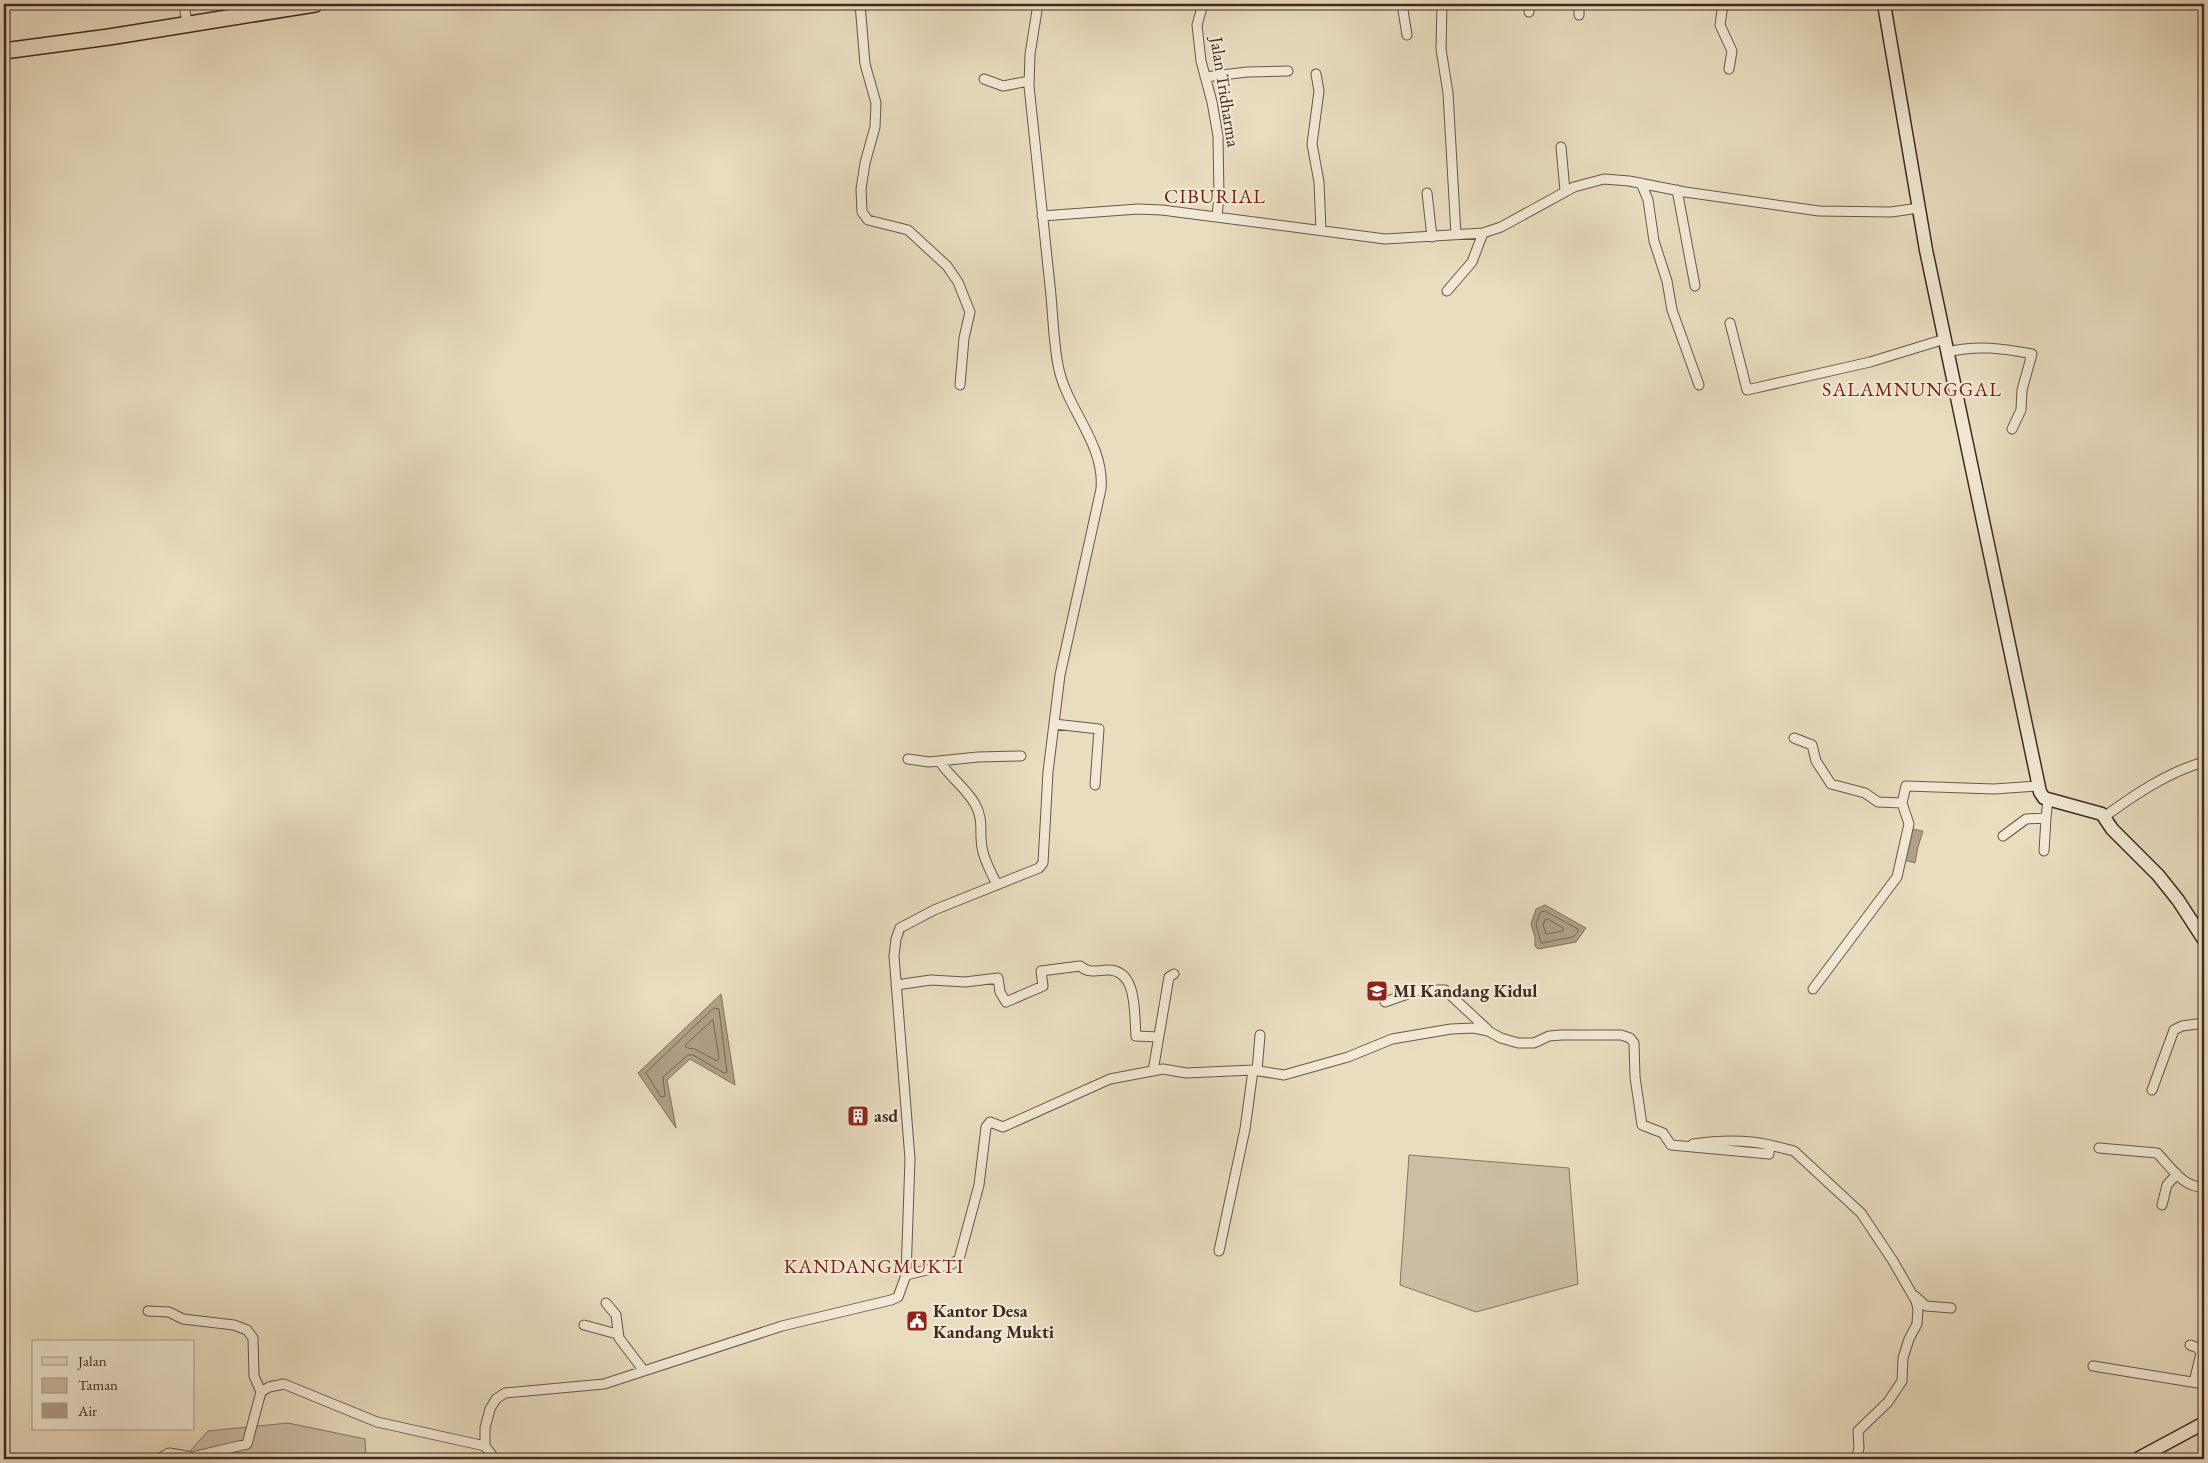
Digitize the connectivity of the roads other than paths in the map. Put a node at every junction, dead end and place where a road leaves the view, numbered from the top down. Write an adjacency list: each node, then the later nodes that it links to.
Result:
1 (184, 4): 12 (street)
2 (316, 4): 12 (main road)
3 (860, 4): 38 (street)
4 (1038, 4): 20 (street)
5 (1203, 4): 18 (street, Jalan Tridharma)
6 (1402, 4): 13 (street)
7 (1442, 4): 31 (street)
8 (1579, 4): 11 (street)
9 (1723, 4): 15 (street)
10 (1884, 4): 26 (street)
11 (1579, 15)
12 (187, 24): 14 (main road)
13 (1407, 35)
14 (4, 51)
15 (1729, 68)
16 (1288, 71): 18 (street)
17 (1316, 74): 29 (street)
18 (1205, 77): 28 (street, Jalan Tridharma)
19 (984, 78): 20 (street)
20 (1029, 80): 27 (street)
21 (1560, 147): 24 (street)
22 (1641, 183): 23 (street); 24 (street); 37 (street)
23 (1677, 190): 26 (street); 33 (street)
24 (1566, 191): 30 (street)
25 (1428, 192): 32 (street)
26 (1919, 208): 36 (street)
27 (1042, 216): 28 (street); 40 (street)
28 (1217, 216): 29 (street)
29 (1321, 230): 32 (street)
30 (1483, 233): 31 (street); 34 (street)
31 (1456, 235): 32 (street)
32 (1432, 237)
33 (1695, 286)
34 (1447, 292)
35 (1730, 323): 36 (street)
36 (1946, 346): 39 (street); 47 (street)
37 (1699, 385)
38 (960, 386)
39 (2012, 429)
40 (1054, 724): 46 (street); 54 (street)
41 (1794, 738): 49 (street)
42 (1021, 756): 44 (street)
43 (908, 759): 44 (street)
44 (940, 762): 54 (street)
45 (2204, 762): 50 (street)
46 (1095, 785)
47 (2039, 786): 48 (street); 49 (street)
48 (2048, 799): 50 (street); 51 (street)
49 (1902, 804): 58 (street)
50 (2104, 817): 55 (street)
51 (2046, 818): 52 (street); 53 (street)
52 (2003, 836)
53 (2044, 851)
54 (997, 885): 57 (street)
55 (2204, 940)
56 (1174, 974): 63 (street)
57 (896, 985): 63 (street); 72 (street)
58 (1813, 989)
59 (1385, 1002): 61 (street)
60 (2204, 1023): 66 (street)
61 (1488, 1031): 65 (street); 73 (street)
62 (1260, 1034): 65 (street)
63 (1158, 1037): 64 (street)
64 (1153, 1071): 65 (street); 72 (street)
65 (1255, 1071): 71 (street)
66 (2152, 1090)
67 (2100, 1148): 68 (street)
68 (2177, 1174): 69 (street); 70 (street)
69 (2204, 1187)
70 (2162, 1205)
71 (1218, 1250)
72 (906, 1275): 81 (street)
73 (1913, 1294): 75 (street); 89 (street)
74 (606, 1304): 78 (street)
75 (1951, 1308)
76 (148, 1311): 84 (street)
77 (584, 1325): 78 (street)
78 (617, 1334): 81 (street)
79 (2190, 1345): 82 (street)
80 (2093, 1366): 82 (street)
81 (644, 1371): 86 (street)
82 (2194, 1382): 83 (street)
83 (2204, 1384)
84 (261, 1392): 86 (street); 87 (street)
85 (2204, 1423): 90 (street)
86 (485, 1446): 88 (street)
87 (158, 1459)
88 (495, 1459)
89 (1856, 1459)
90 (2138, 1459)

